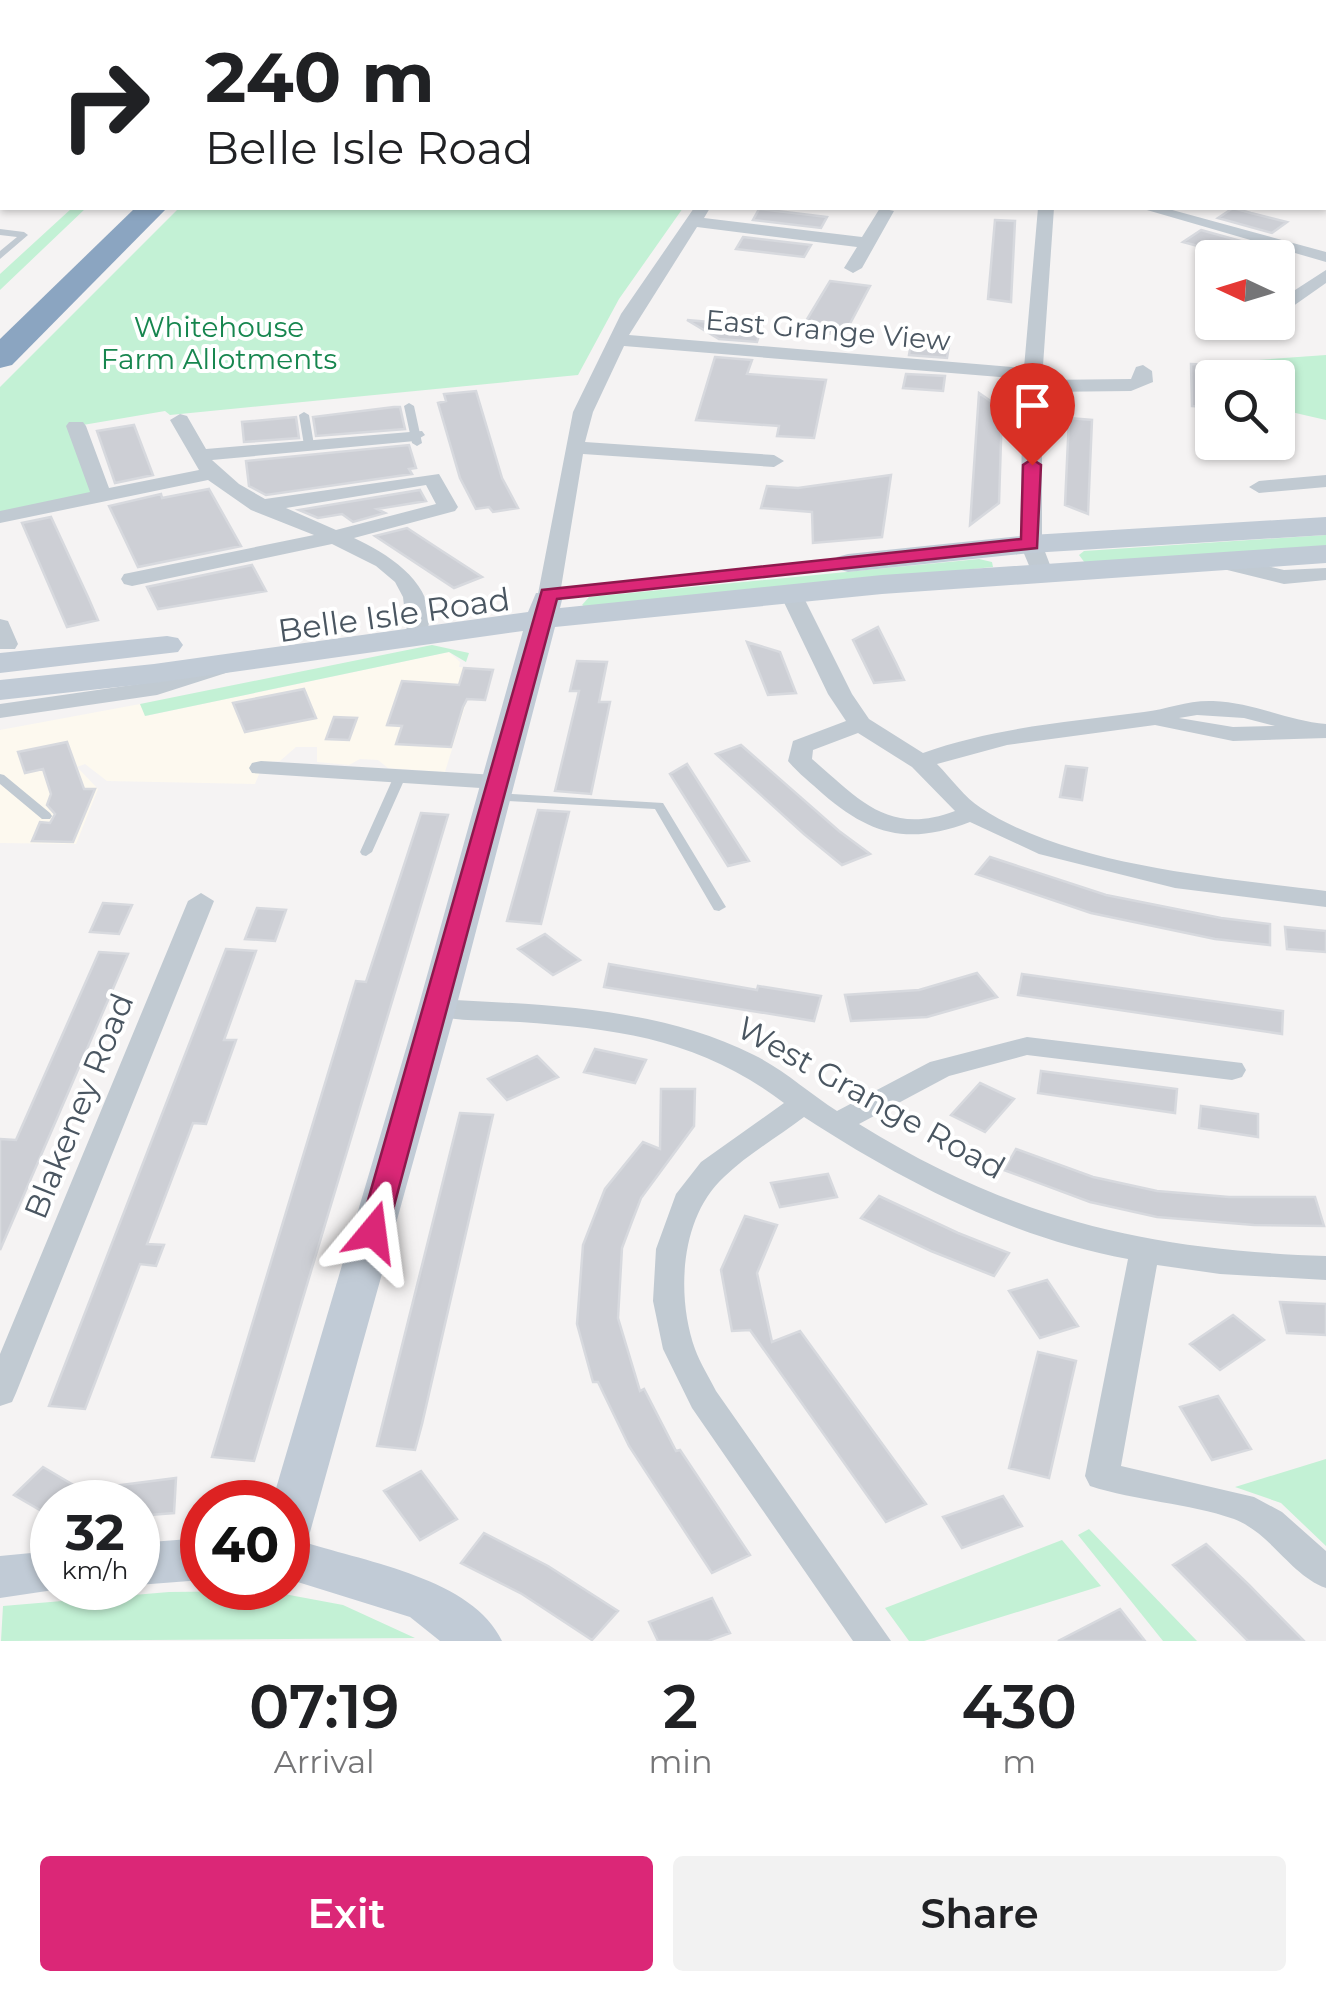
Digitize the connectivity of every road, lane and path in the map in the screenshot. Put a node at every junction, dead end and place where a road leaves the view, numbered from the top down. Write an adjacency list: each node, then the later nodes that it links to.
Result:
1 (112, 210): 14 (highway)
2 (150, 210): 16 (highway)
3 (1046, 210): 18 (street)
4 (1155, 210): 10 (street)
5 (886, 211): 8 (street)
6 (698, 215): 8 (street); 15 (street)
7 (0, 232): 9 (lane)
8 (867, 243): 11 (street)
9 (0, 256)
10 (1326, 257)
11 (853, 268)
12 (1326, 275): 13 (street)
13 (1295, 297)
14 (14, 302)
15 (619, 340): 18 (street, East Grange View); 25 (street)
16 (0, 358)
17 (1143, 370): 18 (street, East Grange View)
18 (1033, 380): 37 (street)
19 (408, 406): 23 (lane)
20 (304, 415): 24 (lane)
21 (180, 420): 27 (street)
22 (76, 426): 30 (street)
23 (416, 439): 24 (street)
24 (310, 445): 27 (street)
25 (574, 446): 26 (street); 42 (street)
26 (774, 461)
27 (207, 464): 30 (street); 32 (street)
28 (1318, 482): 29 (street); 31 (street)
29 (1260, 486)
30 (101, 496): 33 (street)
31 (1326, 504)
32 (258, 506): 35 (street); 35 (street)
33 (0, 517)
34 (1326, 526): 37 (street, Belle Isle Road)
35 (334, 537): 40 (street); 43 (street)
36 (1326, 554): 38 (street, Belle Isle Road)
37 (1036, 557): 38 (street, Belle Isle Road); 41 (street, Belle Isle Road); 42 (street, Belle Isle Road)
38 (1219, 561): 39 (street, Belle Isle Road)
39 (1326, 574)
40 (132, 579)
41 (790, 592): 42 (street, Belle Isle Road); 48 (street)
42 (545, 607): 43 (street, Belle Isle Road); 54 (street)
43 (415, 624): 44 (street, Belle Isle Road); 45 (street, Belle Isle Road)
44 (2, 644)
45 (245, 660): 46 (street, Belle Isle Road); 47 (street, Belle Isle Road)
46 (0, 690)
47 (0, 712)
48 (860, 724): 50 (street); 55 (street)
49 (1314, 730): 50 (street)
50 (921, 762): 55 (street)
51 (261, 768): 52 (street)
52 (400, 776): 54 (street); 57 (lane)
53 (0, 778): 56 (lane)
54 (494, 790): 60 (lane); 61 (street)
55 (970, 813): 58 (street)
56 (46, 816)
57 (366, 852)
58 (1326, 899)
59 (200, 902): 67 (street, Blakeney Road)
60 (720, 907)
61 (438, 1008): 63 (street, West Grange Road); 68 (street)
62 (1232, 1070): 64 (street)
63 (804, 1103): 64 (street, West Grange Road); 74 (street)
64 (837, 1123): 65 (street, West Grange Road)
65 (1144, 1254): 66 (street, West Grange Road); 70 (street)
66 (1326, 1268)
67 (0, 1393)
68 (303, 1480)
69 (310, 1565): 73 (street)
70 (1326, 1573)
71 (30, 1574): 72 (street)
72 (0, 1576)
73 (477, 1641)
74 (874, 1641)

